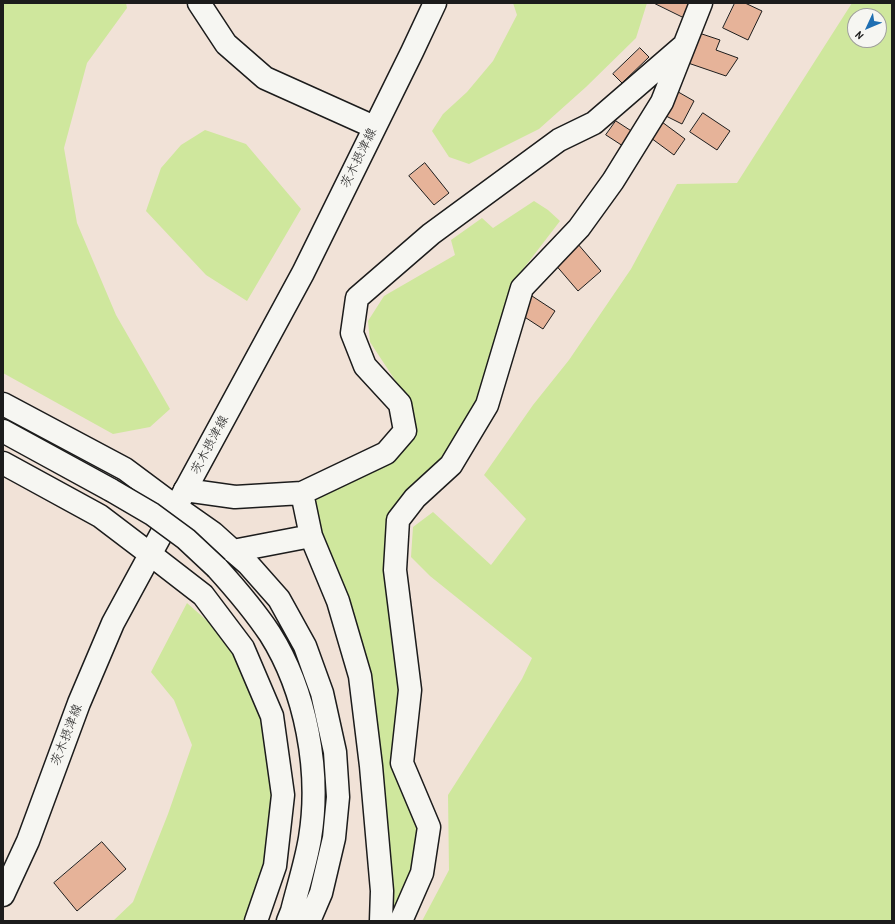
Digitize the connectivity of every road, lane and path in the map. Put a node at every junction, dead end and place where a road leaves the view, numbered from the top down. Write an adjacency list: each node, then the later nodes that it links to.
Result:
1 (199, 3): 5 (main road)
2 (435, 3): 5 (main road, 茨木摂津線)
3 (701, 3): 4 (main road)
4 (684, 44): 9 (main road); 19 (main road)
5 (374, 127): 10 (main road, 茨木摂津線)
6 (3, 404): 10 (main road)
7 (3, 431): 16 (main road, bridge)
8 (3, 463): 13 (main road)
9 (302, 493): 10 (main road); 11 (main road)
10 (181, 498): 12 (main road); 13 (main road, 茨木摂津線)
11 (311, 536): 12 (main road); 18 (main road)
12 (233, 551): 17 (main road)
13 (150, 554): 14 (main road, 茨木摂津線); 15 (main road)
14 (3, 895)
15 (256, 921)
16 (288, 921)
17 (309, 921)
18 (381, 921)
19 (401, 921)

